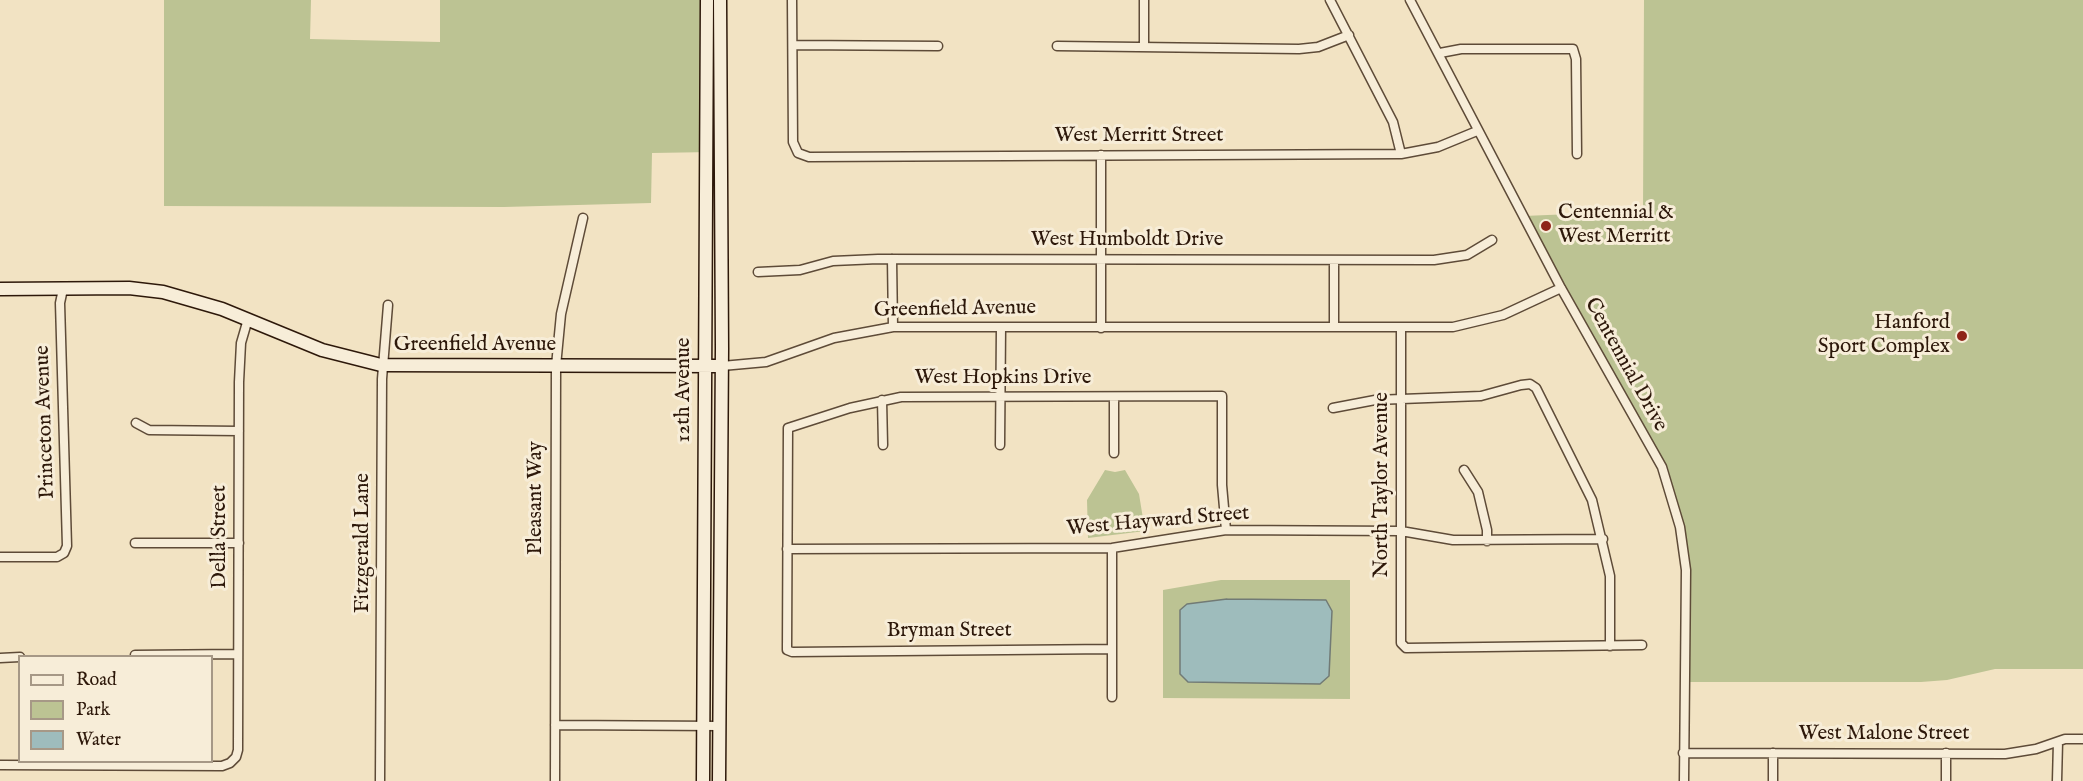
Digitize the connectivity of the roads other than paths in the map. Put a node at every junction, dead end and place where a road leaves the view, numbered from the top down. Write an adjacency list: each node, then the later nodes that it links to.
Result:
1 (707, 0): 35 (main road, 12th Avenue)
2 (720, 0): 36 (main road, 12th Avenue)
3 (792, 0): 8 (street)
4 (1144, 0): 11 (street)
5 (1330, 0): 7 (street)
6 (1410, 0): 12 (street, Centennial Drive)
7 (1349, 35): 11 (street); 14 (street)
8 (793, 45): 9 (street); 16 (street, West Merritt Street)
9 (938, 46)
10 (1057, 46): 11 (street)
11 (1144, 46)
12 (1440, 53): 13 (street, Centennial Drive); 15 (street)
13 (1477, 131): 14 (street, West Merritt Street); 23 (street, Centennial Drive)
14 (1401, 154): 16 (street, West Merritt Street)
15 (1577, 154)
16 (1101, 155): 20 (street)
17 (583, 218): 34 (street, Pleasant Way)
18 (1492, 240): 21 (street, West Humboldt Drive)
19 (892, 259): 20 (street, West Humboldt Drive); 22 (street, West Humboldt Drive); 28 (street)
20 (1101, 259): 21 (street, West Humboldt Drive); 31 (street)
21 (1334, 260): 30 (street)
22 (758, 272)
23 (1561, 288): 32 (street, Greenfield Avenue); 70 (street, Centennial Drive)
24 (0, 289): 25 (main road, Greenfield Avenue)
25 (63, 289): 27 (main road, Greenfield Avenue); 56 (street, Princeton Avenue)
26 (388, 305): 33 (street, Fitzgerald Lane)
27 (248, 319): 33 (main road, Greenfield Avenue); 43 (street, Della Street)
28 (893, 327): 29 (street, Greenfield Avenue); 36 (street, Greenfield Avenue)
29 (1001, 327): 31 (street, Greenfield Avenue); 37 (street)
30 (1334, 327): 31 (street, Greenfield Avenue); 32 (street, Greenfield Avenue)
31 (1101, 328)
32 (1401, 328): 40 (street, North Taylor Avenue)
33 (384, 365): 34 (main road, Greenfield Avenue); 74 (street, Fitzgerald Lane)
34 (555, 366): 35 (main road, Greenfield Avenue); 65 (street, Pleasant Way)
35 (704, 366): 36 (main road, Greenfield Avenue); 66 (main road, 12th Avenue)
36 (722, 366): 67 (main road, 12th Avenue)
37 (1001, 397): 38 (street, West Hopkins Drive); 39 (street, West Hopkins Drive); 45 (street)
38 (1114, 397): 46 (street); 48 (street, West Hopkins Drive)
39 (882, 399): 44 (street); 55 (street, West Hopkins Drive)
40 (1401, 399): 41 (street); 49 (street, North Taylor Avenue); 50 (street)
41 (1332, 408)
42 (136, 423): 43 (street)
43 (239, 431): 53 (street, Della Street)
44 (883, 445)
45 (1000, 445)
46 (1114, 453)
47 (1464, 470): 51 (street)
48 (1226, 530): 49 (street, West Hayward Street); 54 (street, West Hayward Street)
49 (1401, 531): 51 (street, West Hayward Street); 58 (street, North Taylor Avenue)
50 (1603, 539): 51 (street, West Hayward Street); 58 (street)
51 (1487, 541)
52 (135, 543): 53 (street)
53 (239, 543): 60 (street, Della Street)
54 (1112, 548): 55 (street, West Hayward Street); 59 (street)
55 (787, 549): 59 (street, Bryman Street)
56 (0, 557)
57 (1642, 645): 58 (street)
58 (1610, 646)
59 (1112, 649): 64 (street)
60 (238, 654): 61 (street); 73 (street, Della Street)
61 (135, 655)
62 (18, 657): 63 (street)
63 (0, 658)
64 (1112, 697)
65 (555, 725): 66 (street); 75 (street, Pleasant Way)
66 (704, 726): 67 (street); 76 (main road, 12th Avenue)
67 (719, 726): 77 (main road, 12th Avenue)
68 (2083, 739): 69 (street, West Malone Street)
69 (2058, 742): 72 (street, West Malone Street); 81 (street)
70 (1683, 753): 71 (street, West Malone Street); 78 (street, Centennial Drive)
71 (1773, 753): 72 (street, West Malone Street); 79 (street)
72 (1946, 753): 80 (street)
73 (0, 765)
74 (380, 781)
75 (555, 781)
76 (703, 781)
77 (719, 781)
78 (1684, 781)
79 (1773, 781)
80 (1946, 781)
81 (2057, 781)

